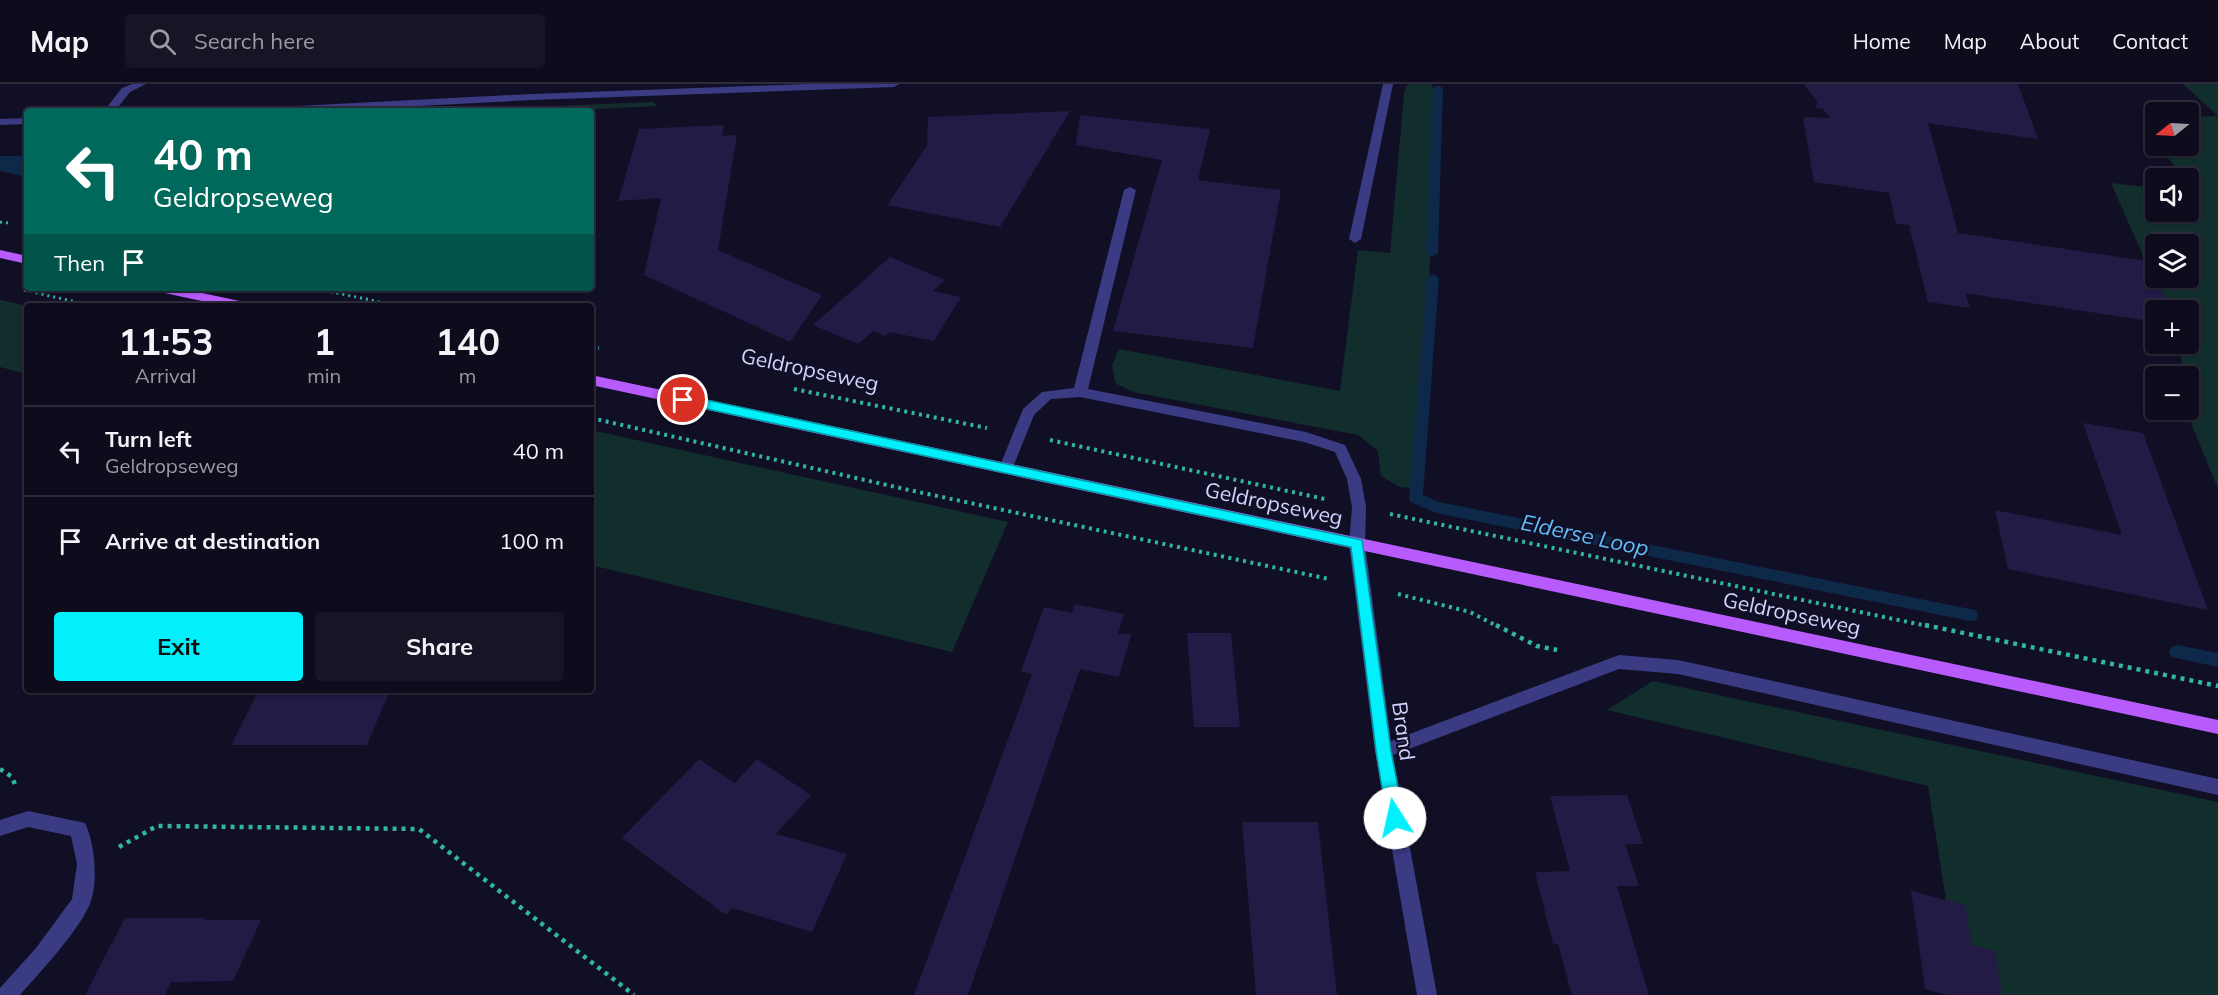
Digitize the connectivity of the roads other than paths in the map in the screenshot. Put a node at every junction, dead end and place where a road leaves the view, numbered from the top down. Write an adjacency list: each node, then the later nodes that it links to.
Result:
1 (141, 84): 5 (street)
2 (894, 84): 4 (street)
3 (1388, 84): 10 (street)
4 (857, 85): 6 (street)
5 (111, 108)
6 (394, 108)
7 (24, 121): 8 (street)
8 (0, 122)
9 (1130, 190): 16 (street)
10 (1355, 239)
11 (0, 254): 12 (main road)
12 (24, 259)
13 (174, 291): 14 (main road)
14 (230, 303)
15 (594, 381): 17 (main road, Geldropseweg)
16 (1080, 392): 17 (street, Geldropseweg); 18 (street, Geldropseweg)
17 (1005, 468): 18 (main road, Geldropseweg)
18 (1358, 543): 19 (main road, Geldropseweg); 20 (street, Brand)
19 (2218, 727)
20 (1384, 751): 21 (street); 24 (street, Brand)
21 (2218, 787)
22 (0, 828): 23 (street)
23 (7, 995)
24 (1427, 995)

